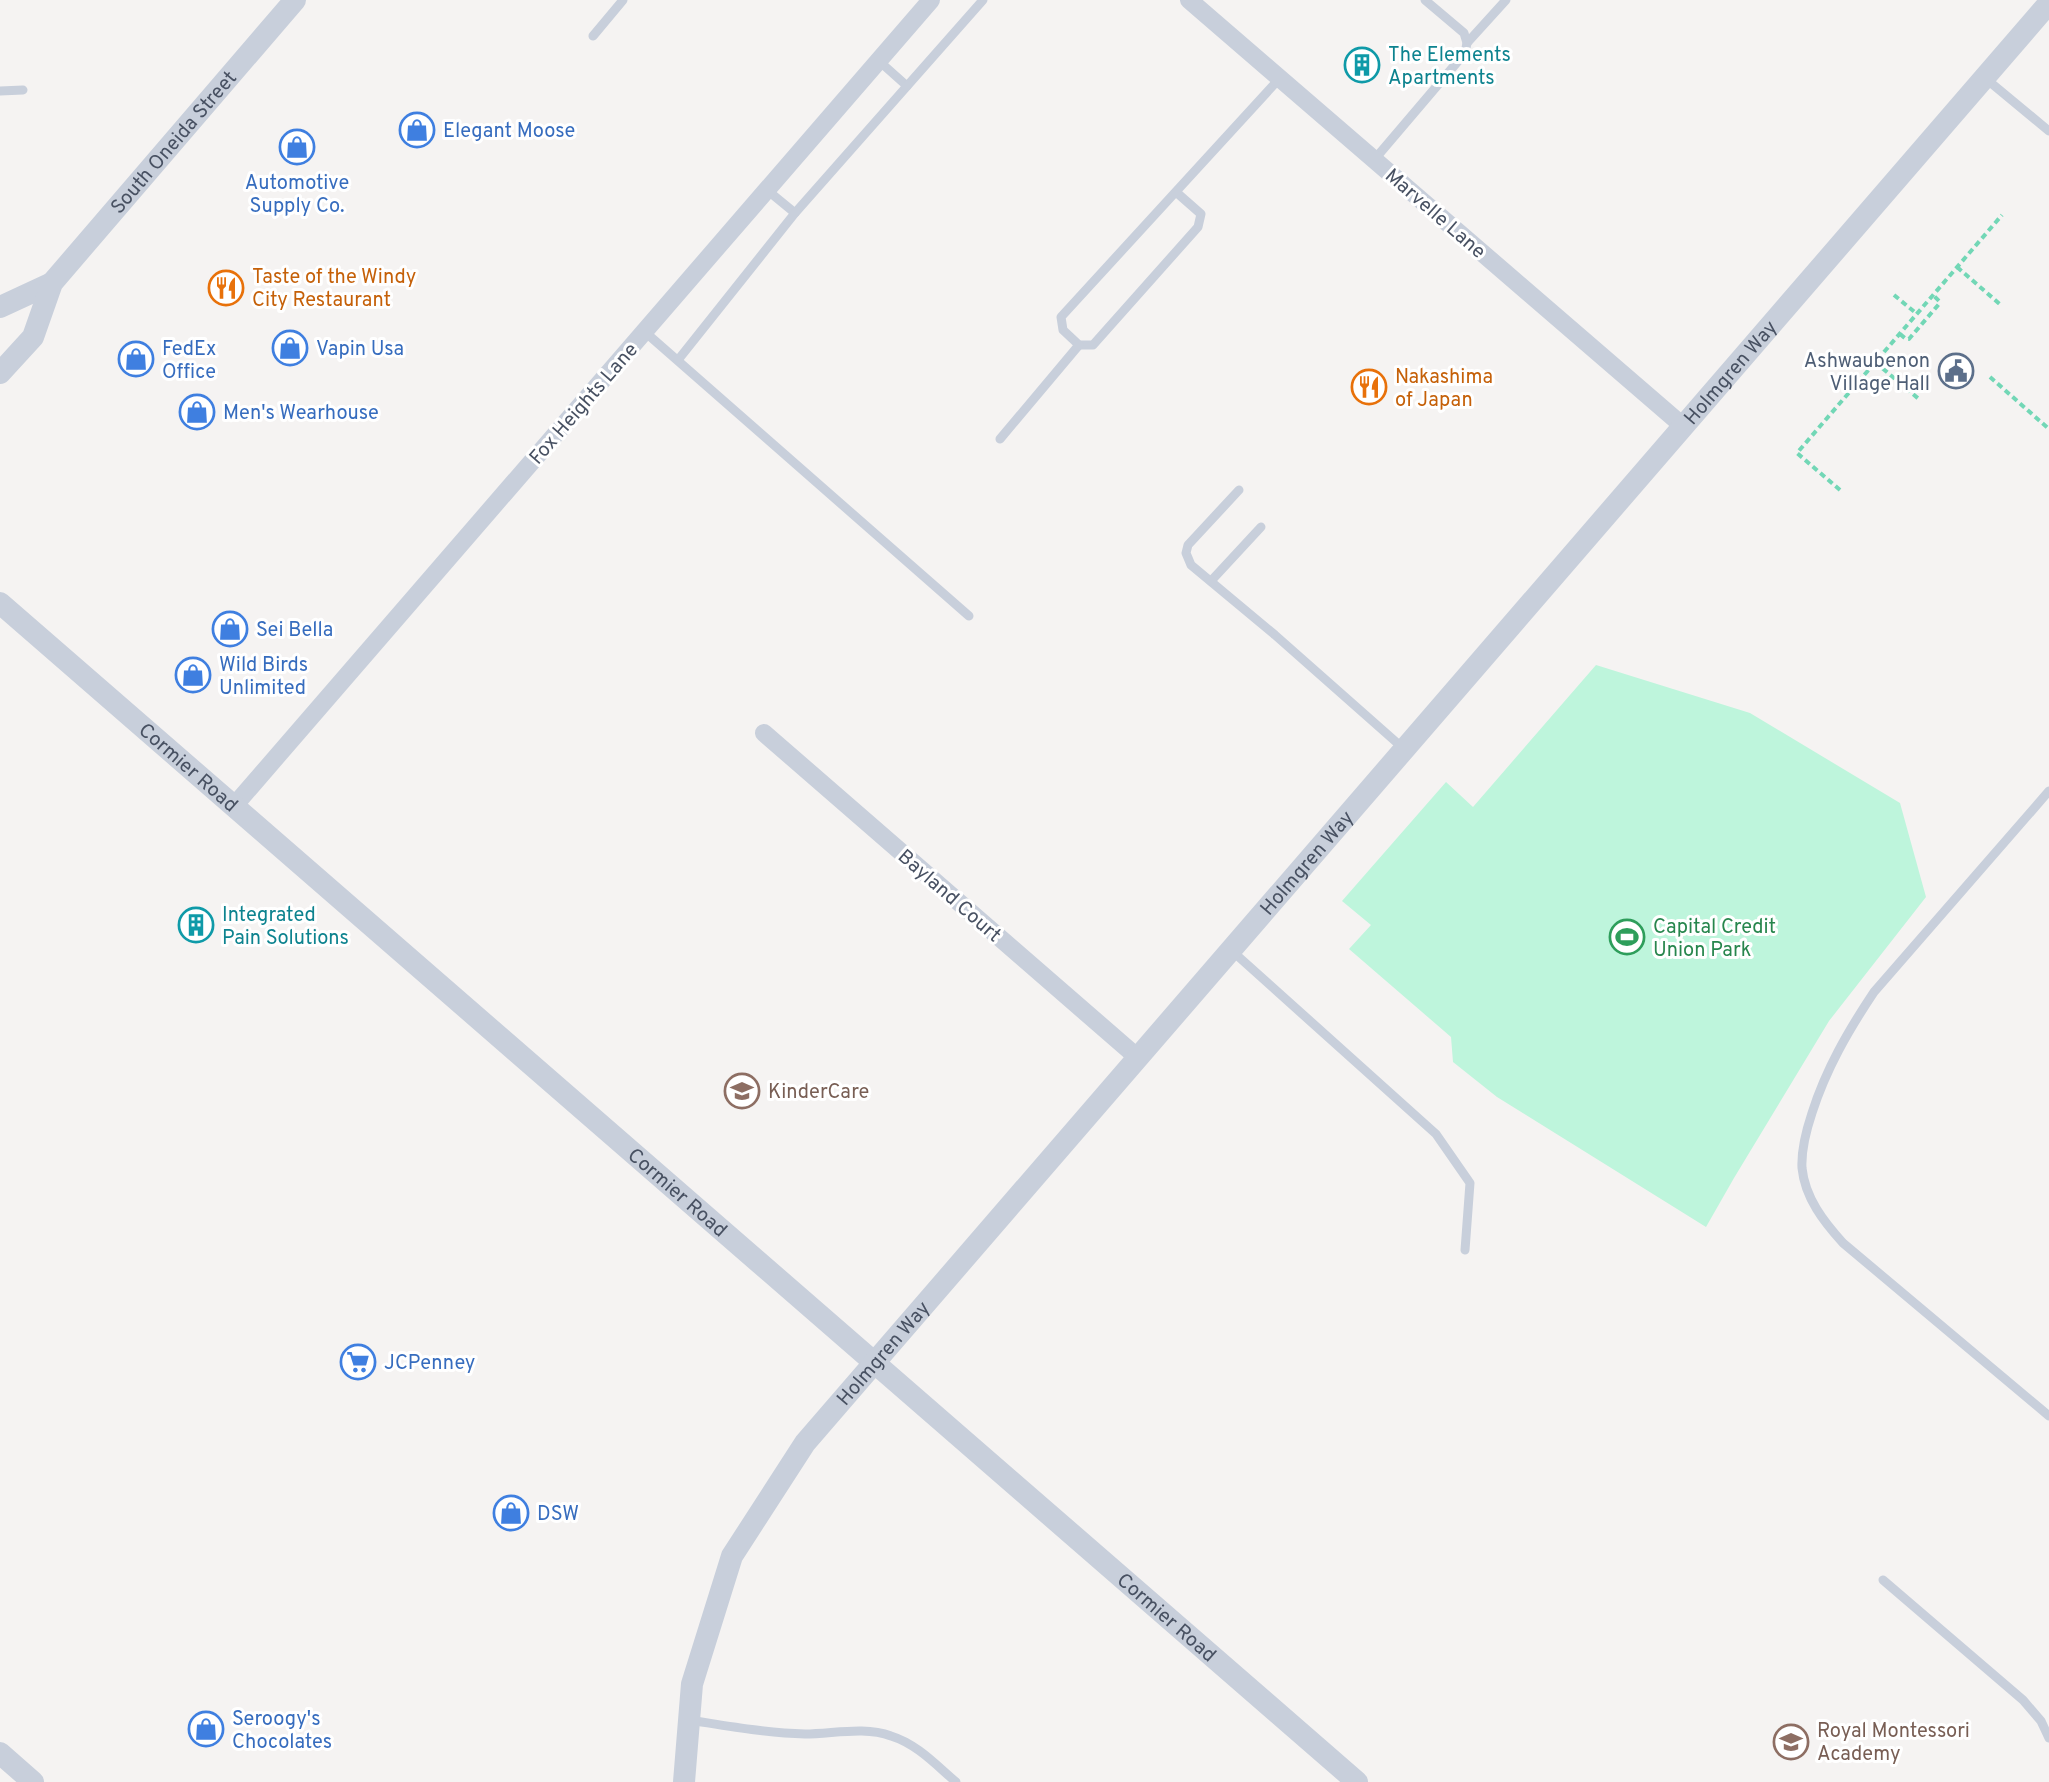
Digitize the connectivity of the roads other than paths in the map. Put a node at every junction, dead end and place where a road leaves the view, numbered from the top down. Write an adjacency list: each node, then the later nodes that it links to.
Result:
1 (295, 0): 22 (street, South Oneida Street)
2 (623, 0): 9 (lane)
3 (931, 0): 11 (street, Fox Heights Lane)
4 (983, 0): 14 (lane)
5 (1189, 0): 12 (street, Marvelle Lane)
6 (1425, 0): 10 (lane)
7 (1506, 0): 10 (lane)
8 (2049, 3): 13 (street, Holmgren Way)
9 (593, 36)
10 (1467, 43): 18 (lane)
11 (879, 61): 14 (lane); 19 (street, Fox Heights Lane)
12 (1280, 78): 18 (street, Marvelle Lane); 20 (lane)
13 (1985, 78): 17 (lane); 28 (street, Holmgren Way)
14 (907, 86): 21 (lane)
15 (23, 90): 16 (lane)
16 (0, 91)
17 (2049, 131)
18 (1374, 160): 28 (street, Marvelle Lane)
19 (767, 190): 21 (lane); 24 (street, Fox Heights Lane)
20 (1176, 192): 25 (lane); 25 (lane)
21 (795, 213): 26 (lane)
22 (52, 283): 23 (street, South Oneida Street); 27 (street, South Oneida Street)
23 (0, 307)
24 (645, 332): 26 (lane); 38 (street, Fox Heights Lane)
25 (1079, 345): 29 (lane)
26 (678, 360): 34 (lane)
27 (0, 373)
28 (1683, 426): 36 (street, Holmgren Way)
29 (1000, 439)
30 (1239, 490): 32 (lane)
31 (1261, 527): 32 (lane)
32 (1211, 581): 36 (lane)
33 (0, 603): 38 (street, Cormier Road)
34 (969, 616)
35 (764, 733): 40 (street, Bayland Court)
36 (1404, 749): 39 (street, Holmgren Way)
37 (2049, 791): 43 (lane)
38 (234, 806): 42 (street, Cormier Road)
39 (1231, 950): 40 (street, Holmgren Way); 41 (lane)
40 (1137, 1057): 42 (street, Holmgren Way)
41 (1465, 1250)
42 (873, 1362): 45 (street, Holmgren Way); 48 (street, Cormier Road)
43 (2049, 1416)
44 (1883, 1580): 46 (lane)
45 (689, 1720): 50 (street, Holmgren Way); 51 (lane)
46 (2049, 1738)
47 (0, 1753): 49 (street)
48 (1347, 1779)
49 (33, 1782)
50 (684, 1782)
51 (956, 1782)

